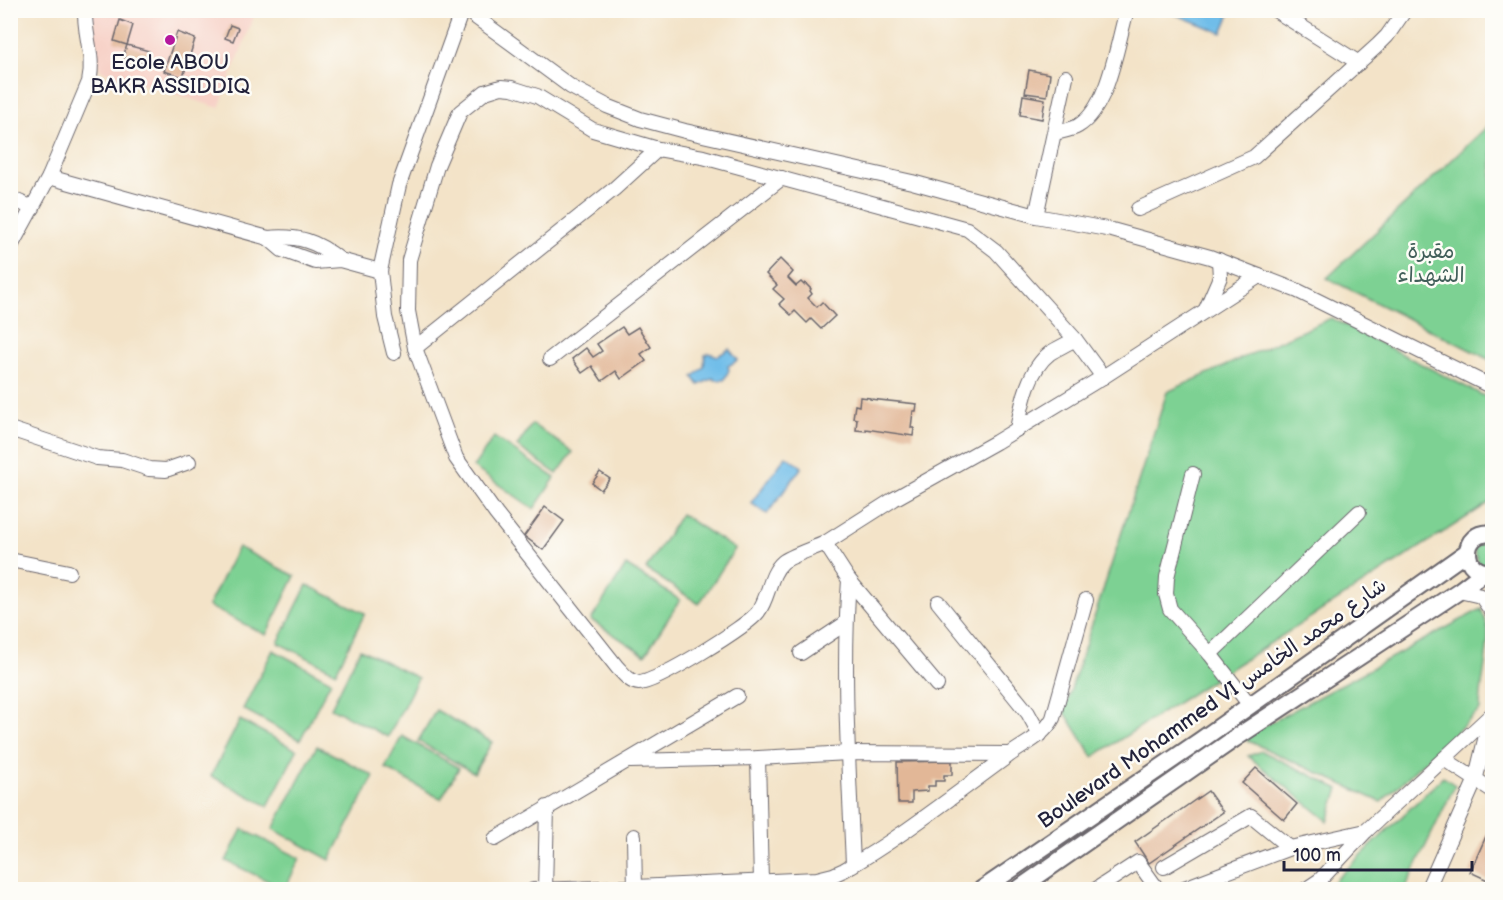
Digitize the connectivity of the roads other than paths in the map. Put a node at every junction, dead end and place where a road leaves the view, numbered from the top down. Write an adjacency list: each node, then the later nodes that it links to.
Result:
1 (85, 10): 10 (street)
2 (464, 10): 15 (street); 18 (street)
3 (1127, 10): 8 (street)
4 (1275, 10): 6 (street)
5 (1405, 10): 6 (street)
6 (1359, 63): 14 (street)
7 (1066, 77): 8 (street)
8 (1055, 133): 15 (street)
9 (658, 149): 11 (street); 22 (street); 22 (street)
10 (49, 177): 13 (street); 18 (street)
11 (782, 178): 21 (street); 24 (street)
12 (10, 198): 13 (street)
13 (33, 208): 16 (street)
14 (1138, 209)
15 (1036, 216): 17 (street)
16 (10, 248)
17 (1219, 260): 19 (street); 20 (street)
18 (380, 271): 23 (street)
19 (1259, 276): 20 (street); 26 (street)
20 (1205, 310): 25 (street)
21 (1075, 339): 25 (street); 28 (street)
22 (415, 348): 33 (street)
23 (394, 353)
24 (550, 359)
25 (1103, 377): 28 (street)
26 (1492, 387)
27 (10, 429): 29 (street)
28 (1017, 429): 33 (street)
29 (189, 462)
30 (1193, 474): 45 (street)
31 (1359, 513): 45 (street)
32 (1492, 534): 34 (main road, Boulevard Mohammed VI شارع محمد الخامس)
33 (825, 543): 38 (street)
34 (1467, 552): 37 (main road); 48 (main road, Boulevard Mohammed VI شارع محمد الخامس)
35 (10, 560): 36 (street)
36 (69, 572)
37 (1489, 574): 39 (main road, Boulevard Mohammed VI شارع محمد الخامس)
38 (849, 580): 43 (street); 46 (street)
39 (1459, 591): 42 (street); 71 (main road, Boulevard Mohammed VI شارع محمد الخامس)
40 (1086, 600): 50 (street)
41 (938, 602): 50 (street)
42 (1492, 612)
43 (846, 623): 44 (street); 51 (street)
44 (801, 653)
45 (1210, 654): 48 (street)
46 (936, 685)
47 (737, 696): 55 (street)
48 (1249, 704): 70 (main road, Boulevard Mohammed VI شارع محمد الخامس)
49 (1492, 712): 54 (street); 56 (street)
50 (1040, 735): 52 (street)
51 (848, 753): 52 (street); 53 (street); 63 (street)
52 (1010, 754): 63 (street)
53 (758, 758): 55 (street); 65 (street)
54 (1444, 759): 56 (street); 59 (street)
55 (630, 761): 58 (street)
56 (1475, 781): 57 (street); 76 (street)
57 (1492, 790)
58 (547, 807): 61 (street); 68 (street)
59 (1366, 831): 62 (street); 75 (street)
60 (634, 836): 67 (street)
61 (495, 839)
62 (1290, 848): 64 (street); 74 (street)
63 (853, 864): 66 (street)
64 (1164, 867)
65 (761, 882): 66 (street); 67 (street)
66 (792, 885)
67 (635, 888): 68 (street)
68 (545, 889): 69 (street)
69 (533, 890)
70 (981, 890)
71 (1017, 890)
72 (1095, 890): 73 (street)
73 (1158, 890)
74 (1179, 890)
75 (1305, 890)
76 (1427, 890)

